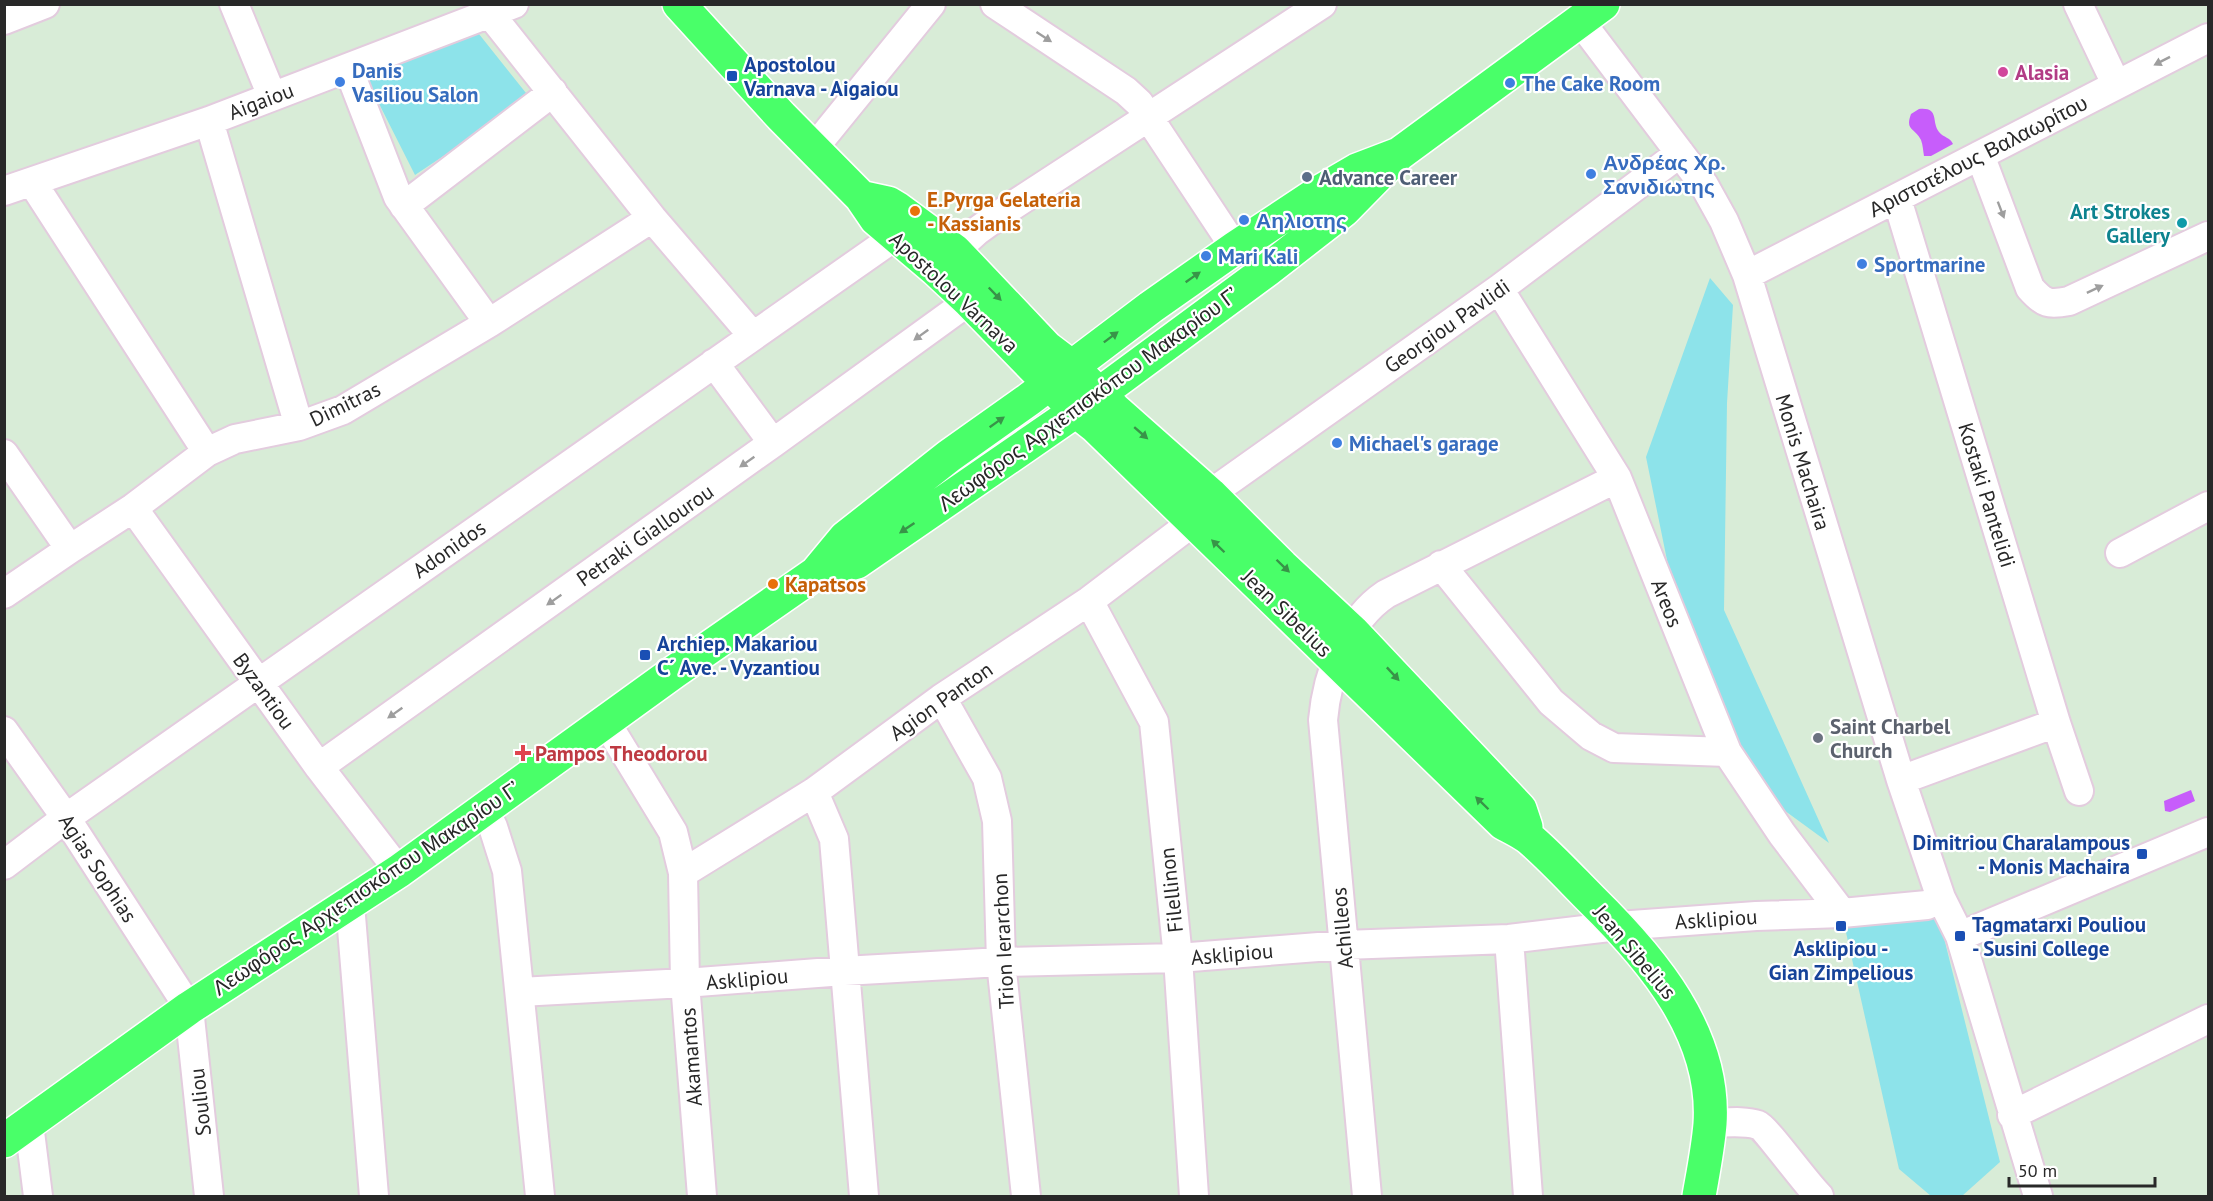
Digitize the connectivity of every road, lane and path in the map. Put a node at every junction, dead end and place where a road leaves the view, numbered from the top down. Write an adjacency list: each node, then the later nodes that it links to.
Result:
1 (45, 4): 10 (street)
2 (234, 4): 15 (street)
3 (679, 4): 18 (main road, Apostolou Varnava)
4 (930, 4): 18 (street)
5 (995, 4): 16 (street, one-way to 16)
6 (1322, 4): 16 (street)
7 (2078, 4): 13 (street)
8 (502, 10): 12 (street, Aigaiou); 14 (street)
9 (1591, 13): 19 (street, Monis Machaira); 20 (main road, Λεωφόρος Αρχιεπισκόπου Μακαρίου Γ’)
10 (4, 20)
11 (2208, 38): 13 (street, Αριστοτέλους Βαλαωρίτου, one-way to 13)
12 (348, 68): 15 (street, Aigaiou); 26 (street)
13 (2116, 84): 21 (street, Αριστοτέλους Βαλαωρίτου)
14 (553, 92): 26 (street); 27 (street)
15 (273, 96): 17 (street, Aigaiou)
16 (1148, 116): 30 (street); 31 (street)
17 (210, 122): 22 (street, Aigaiou); 40 (street)
18 (814, 148): 24 (main road, Apostolou Varnava)
19 (1680, 153): 32 (street, Monis Machaira); 33 (street, Georgiou Pavlidi)
20 (1399, 154): 30 (main road, Λεωφόρος Αρχιεπισκόπου Μακαρίου Γ’); 39 (main road, Λεωφόρος Αρχιεπισκόπου Μακαρίου Γ’)
21 (1980, 155): 25 (street, Αριστοτέλους Βαλαωρίτου); 29 (street, one-way to 29)
22 (32, 182): 23 (street, Aigaiou); 42 (street)
23 (4, 191)
24 (861, 197): 28 (main road, Apostolou Varnava); 31 (main road, Apostolou Varnava)
25 (1897, 199): 32 (street, Αριστοτέλους Βαλαωρίτου); 60 (street, Kostaki Pantelidi)
26 (404, 206): 35 (street)
27 (652, 218): 35 (street, Dimitras); 36 (street)
28 (896, 236): 34 (main road, Apostolou Varnava); 36 (street, Adonidos)
29 (2208, 236)
30 (1235, 248): 38 (main road, Λεωφόρος Αρχιεπισκόπου Μακαρίου Γ’, one-way to 30)
31 (955, 251): 38 (main road, Apostolou Varnava, one-way to 38)
32 (1747, 275): 64 (street, Monis Machaira)
33 (1499, 289): 44 (street, Areos); 45 (street, Georgiou Pavlidi)
34 (969, 301): 38 (main road, Apostolou Varnava); 41 (street, Petraki Giallourou, one-way to 41)
35 (489, 323): 40 (street, Dimitras)
36 (753, 336): 37 (street, Adonidos)
37 (714, 363): 41 (street); 57 (street, Adonidos)
38 (1061, 376): 39 (main road, Jean Sibelius); 52 (main road, Λεωφόρος Αρχιεπισκόπου Μακαρίου Γ’, one-way to 38)
39 (1087, 403): 45 (main road, Jean Sibelius, one-way to 45); 48 (main road, Jean Sibelius); 52 (main road, Λεωφόρος Αρχιεπισκόπου Μακαρίου Γ’, one-way to 52)
40 (299, 426): 42 (street, Dimitras)
41 (773, 443): 63 (street, Petraki Giallourou, one-way to 63)
42 (207, 452): 47 (street, Dimitras)
43 (4, 454): 49 (street)
44 (1617, 478): 51 (street, Achilleos); 62 (street, Areos)
45 (1210, 494): 55 (main road, Jean Sibelius, one-way to 55)
46 (2208, 506): 50 (street)
47 (133, 508): 49 (street, Dimitras); 57 (street, Byzantiou)
48 (1193, 522): 54 (street, Agion Panton); 56 (main road, Jean Sibelius, one-way to 48)
49 (69, 549): 53 (street, Dimitras)
50 (2120, 553)
51 (1441, 565): 55 (street, Achilleos); 62 (street)
52 (816, 573): 59 (main road, Λεωφόρος Αρχιεπισκόπου Μακαρίου Γ’)
53 (4, 594)
54 (1089, 601): 58 (street, Agion Panton); 81 (street, Filellinon)
55 (1353, 632): 56 (street, Achilleos); 70 (main road, Jean Sibelius, one-way to 70)
56 (1336, 660): 70 (main road, Jean Sibelius, one-way to 56); 80 (street, Achilleos)
57 (258, 683): 63 (street, Byzantiou); 68 (street, Adonidos)
58 (942, 698): 66 (street, Agion Panton); 82 (street, Trion Ierarchon)
59 (606, 722): 67 (main road, Λεωφόρος Αρχιεπισκόπου Μακαρίου Γ’); 73 (street, Akamantos)
60 (2056, 723): 64 (street); 65 (street, Kostaki Pantelidi)
61 (4, 730): 68 (street, Agias Sophias)
62 (1727, 752): 76 (street, Areos)
63 (319, 767): 72 (street, Byzantiou)
64 (1901, 780): 74 (street, Monis Machaira)
65 (2079, 791)
66 (814, 792): 73 (street, Agion Panton); 83 (street)
67 (485, 810): 72 (main road, Λεωφόρος Αρχιεπισκόπου Μακαρίου Γ’); 85 (street)
68 (66, 818): 71 (street, Adonidos); 86 (street, Agias Sophias)
69 (2208, 832): 78 (street)
70 (1529, 838): 77 (main road, Jean Sibelius)
71 (4, 865)
72 (399, 871): 75 (main road, Λεωφόρος Αρχιεπισκόπου Μακαρίου Γ’)
73 (683, 873): 84 (street, Akamantos)
74 (1941, 898): 76 (street, Asklipiou); 78 (street, Monis Machaira)
75 (350, 904): 86 (main road, Λεωφόρος Αρχιεπισκόπου Μακαρίου Γ’); 94 (street)
76 (1842, 913): 77 (street, Asklipiou)
77 (1618, 926): 79 (street, Asklipiou); 89 (main road, Jean Sibelius)
78 (1960, 936): 88 (street, Monis Machaira)
79 (1509, 939): 80 (street, Asklipiou); 101 (street)
80 (1344, 945): 81 (street, Asklipiou); 100 (street, Achilleos)
81 (1178, 958): 82 (street, Asklipiou); 99 (street, Filellinon)
82 (1001, 962): 83 (street, Asklipiou); 98 (street, Trion Ierarchon)
83 (844, 971): 84 (street, Asklipiou); 97 (street)
84 (685, 984): 85 (street, Asklipiou); 96 (street, Akamantos)
85 (520, 993): 95 (street)
86 (189, 1008): 90 (main road, Λεωφόρος Αρχιεπισκόπου Μακαρίου Γ’); 93 (street, Souliou)
87 (2208, 1019): 88 (street)
88 (2012, 1115): 91 (street, Monis Machaira)
89 (1710, 1123): 102 (main road, Jean Sibelius); 103 (street)
90 (16, 1132): 92 (street)
91 (2031, 1194)
92 (39, 1197)
93 (209, 1197)
94 (374, 1197)
95 (540, 1197)
96 (702, 1197)
97 (864, 1197)
98 (1026, 1197)
99 (1194, 1197)
100 (1367, 1197)
101 (1528, 1197)
102 (1699, 1197)
103 (1819, 1197)

